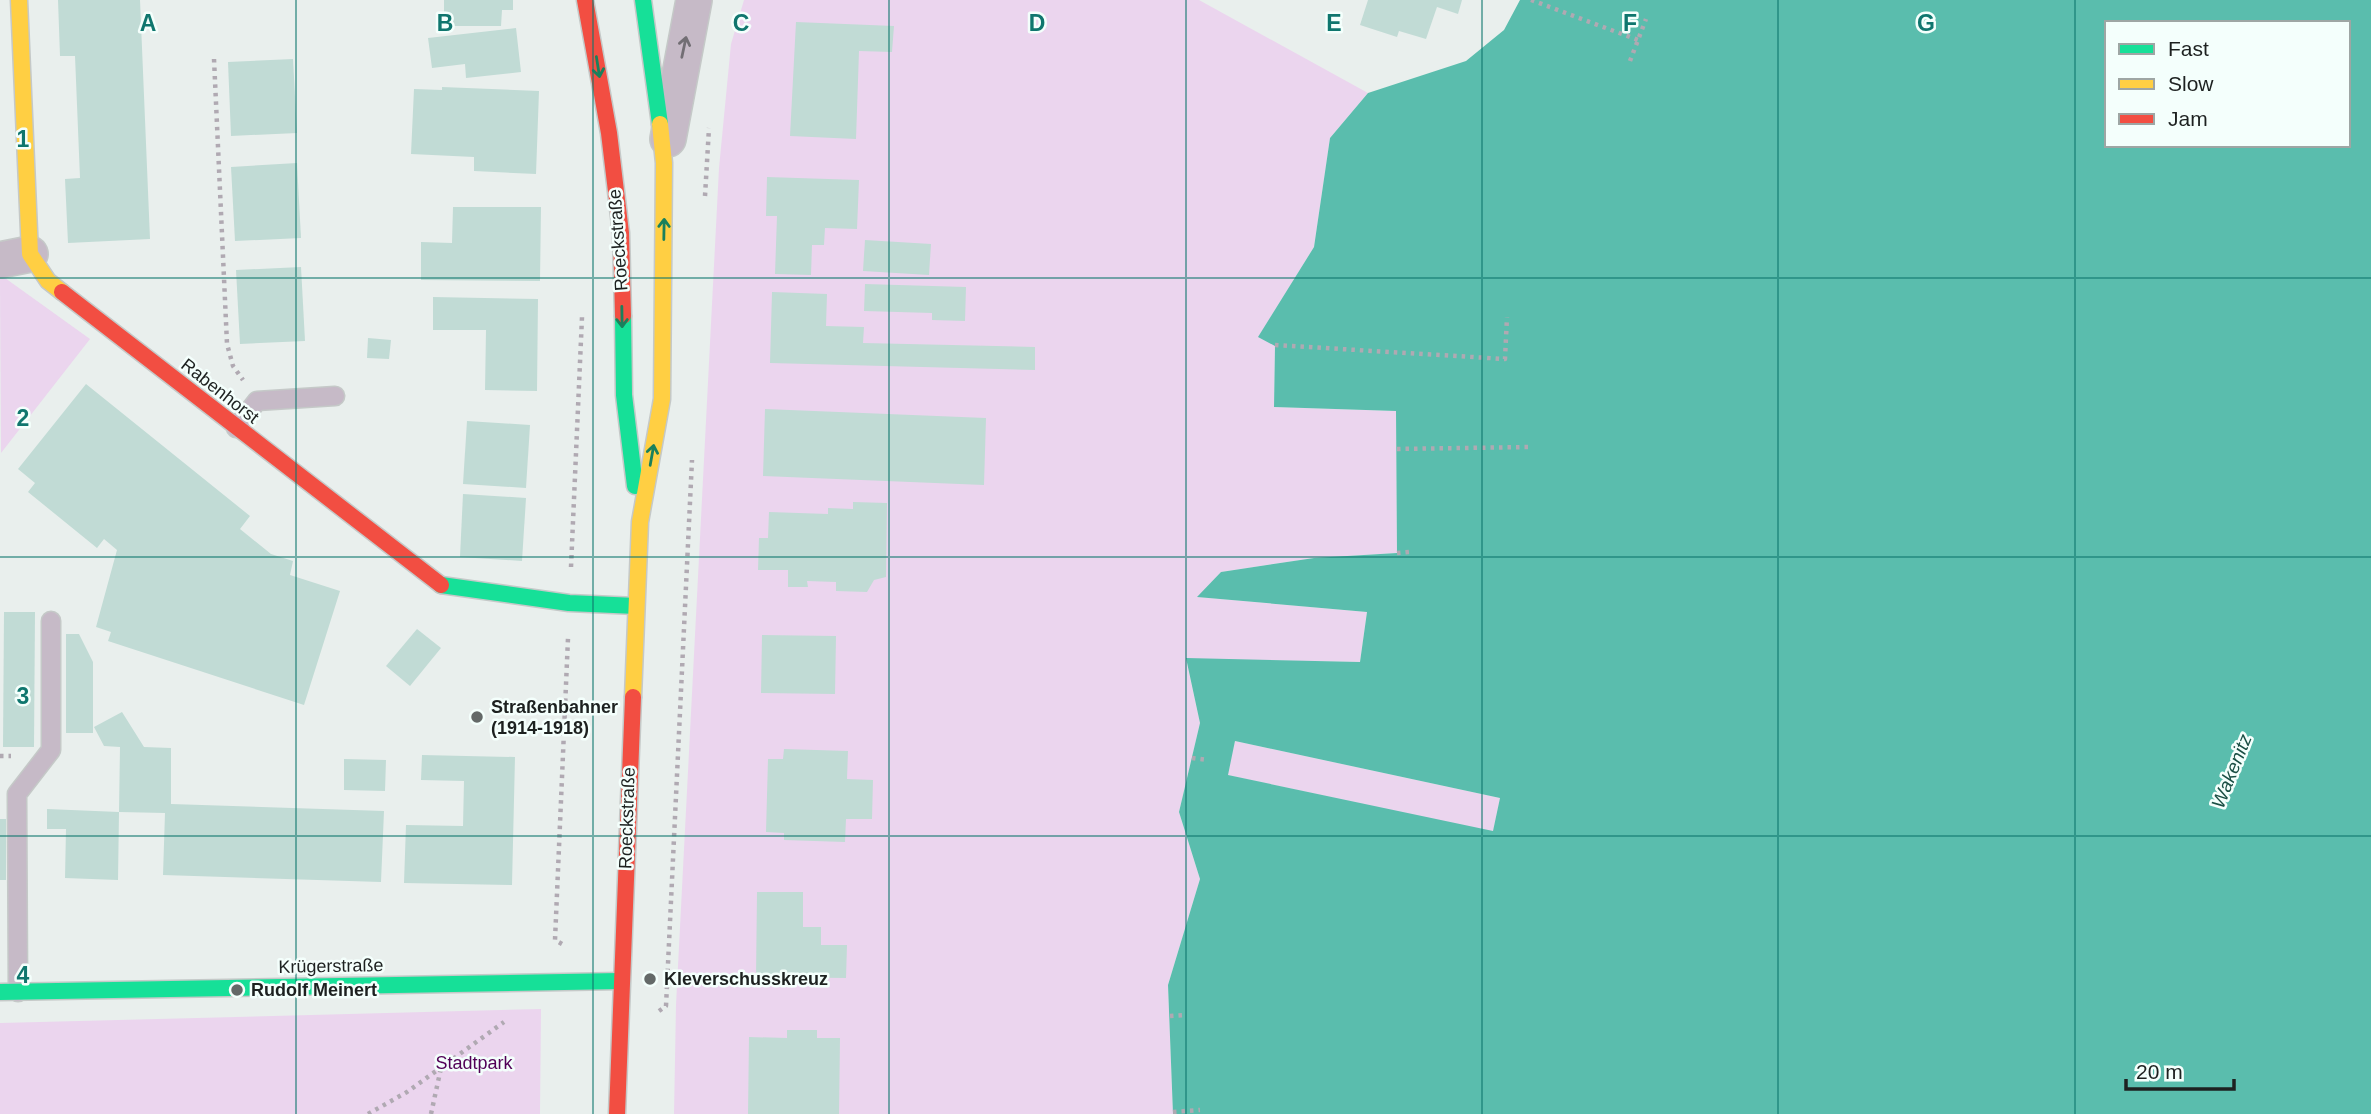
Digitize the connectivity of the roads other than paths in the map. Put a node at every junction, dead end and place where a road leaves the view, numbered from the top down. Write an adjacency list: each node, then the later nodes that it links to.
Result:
1 (19, 0): 6 (main road, Rabenhorst)
2 (585, 0): 9 (main road, Roeckstraße, one-way to 9)
3 (642, 0): 5 (main road, Roeckstraße)
4 (694, 0): 5 (street, Roeckstraße, one-way to 4)
5 (664, 163): 9 (main road, Roeckstraße, one-way to 5)
6 (15, 257): 8 (main road, Rabenhorst)
7 (335, 396): 8 (lane)
8 (236, 428): 10 (main road, Rabenhorst)
9 (639, 522): 10 (main road, Roeckstraße)
10 (636, 606): 13 (main road, Roeckstraße)
11 (51, 621): 12 (lane)
12 (8, 794): 14 (lane)
13 (620, 981): 14 (main road, Krügerstraße); 15 (main road, Roeckstraße)
14 (9, 992)
15 (617, 1114)

